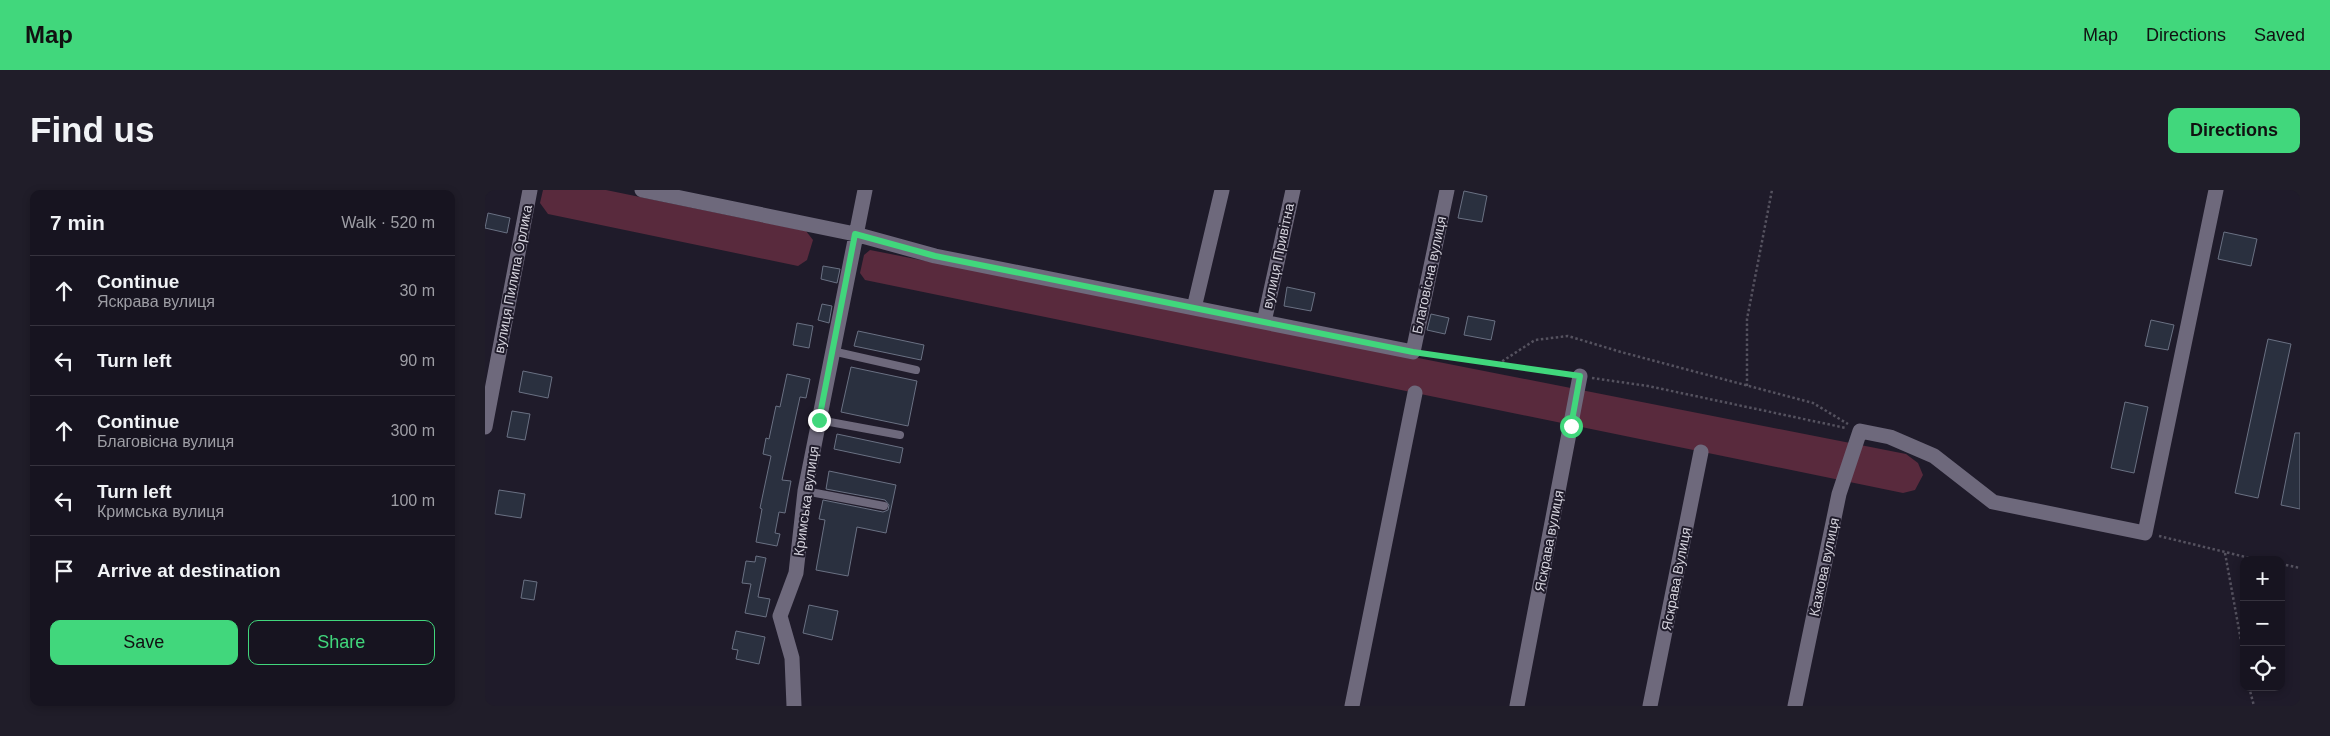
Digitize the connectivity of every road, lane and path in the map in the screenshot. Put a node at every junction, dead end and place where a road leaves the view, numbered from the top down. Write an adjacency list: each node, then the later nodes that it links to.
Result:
1 (530, 190): 20 (street, вулиця Пилипа Орлика)
2 (642, 190): 9 (street, Благовісна вулиця)
3 (865, 190): 9 (street, Кримська вулиця)
4 (1222, 190): 10 (street)
5 (1293, 190): 11 (street, вулиця Привітна)
6 (1447, 190): 13 (street, Благовісна вулиця)
7 (1772, 190): 17 (path)
8 (2216, 190): 26 (street)
9 (855, 234): 10 (street, Благовісна вулиця); 12 (street, Кримська вулиця)
10 (1194, 308): 11 (street, Благовісна вулиця)
11 (1264, 322): 13 (street, Благовісна вулиця)
12 (832, 352): 15 (lane); 19 (street, Кримська вулиця)
13 (1413, 352): 14 (path)
14 (1498, 364): 16 (path); 17 (path)
15 (916, 370)
16 (1580, 376): 21 (path); 35 (street, Яскрава вулиця)
17 (1747, 386): 21 (path)
18 (1415, 393): 34 (street)
19 (819, 420): 22 (lane); 24 (street, Кримська вулиця)
20 (485, 427)
21 (1860, 431): 26 (street); 37 (street, Казкова вулиця)
22 (899, 435)
23 (1701, 452): 36 (street, Яскрава Вулиця)
24 (805, 491): 25 (lane); 33 (street, Кримська вулиця)
25 (885, 506)
26 (2145, 533): 27 (path)
27 (2225, 553): 28 (path); 31 (path)
28 (2240, 556)
29 (2285, 565): 30 (path)
30 (2300, 568)
31 (2242, 646)
32 (2250, 691): 38 (path)
33 (794, 706)
34 (1352, 706)
35 (1517, 706)
36 (1650, 706)
37 (1795, 706)
38 (2254, 706)

